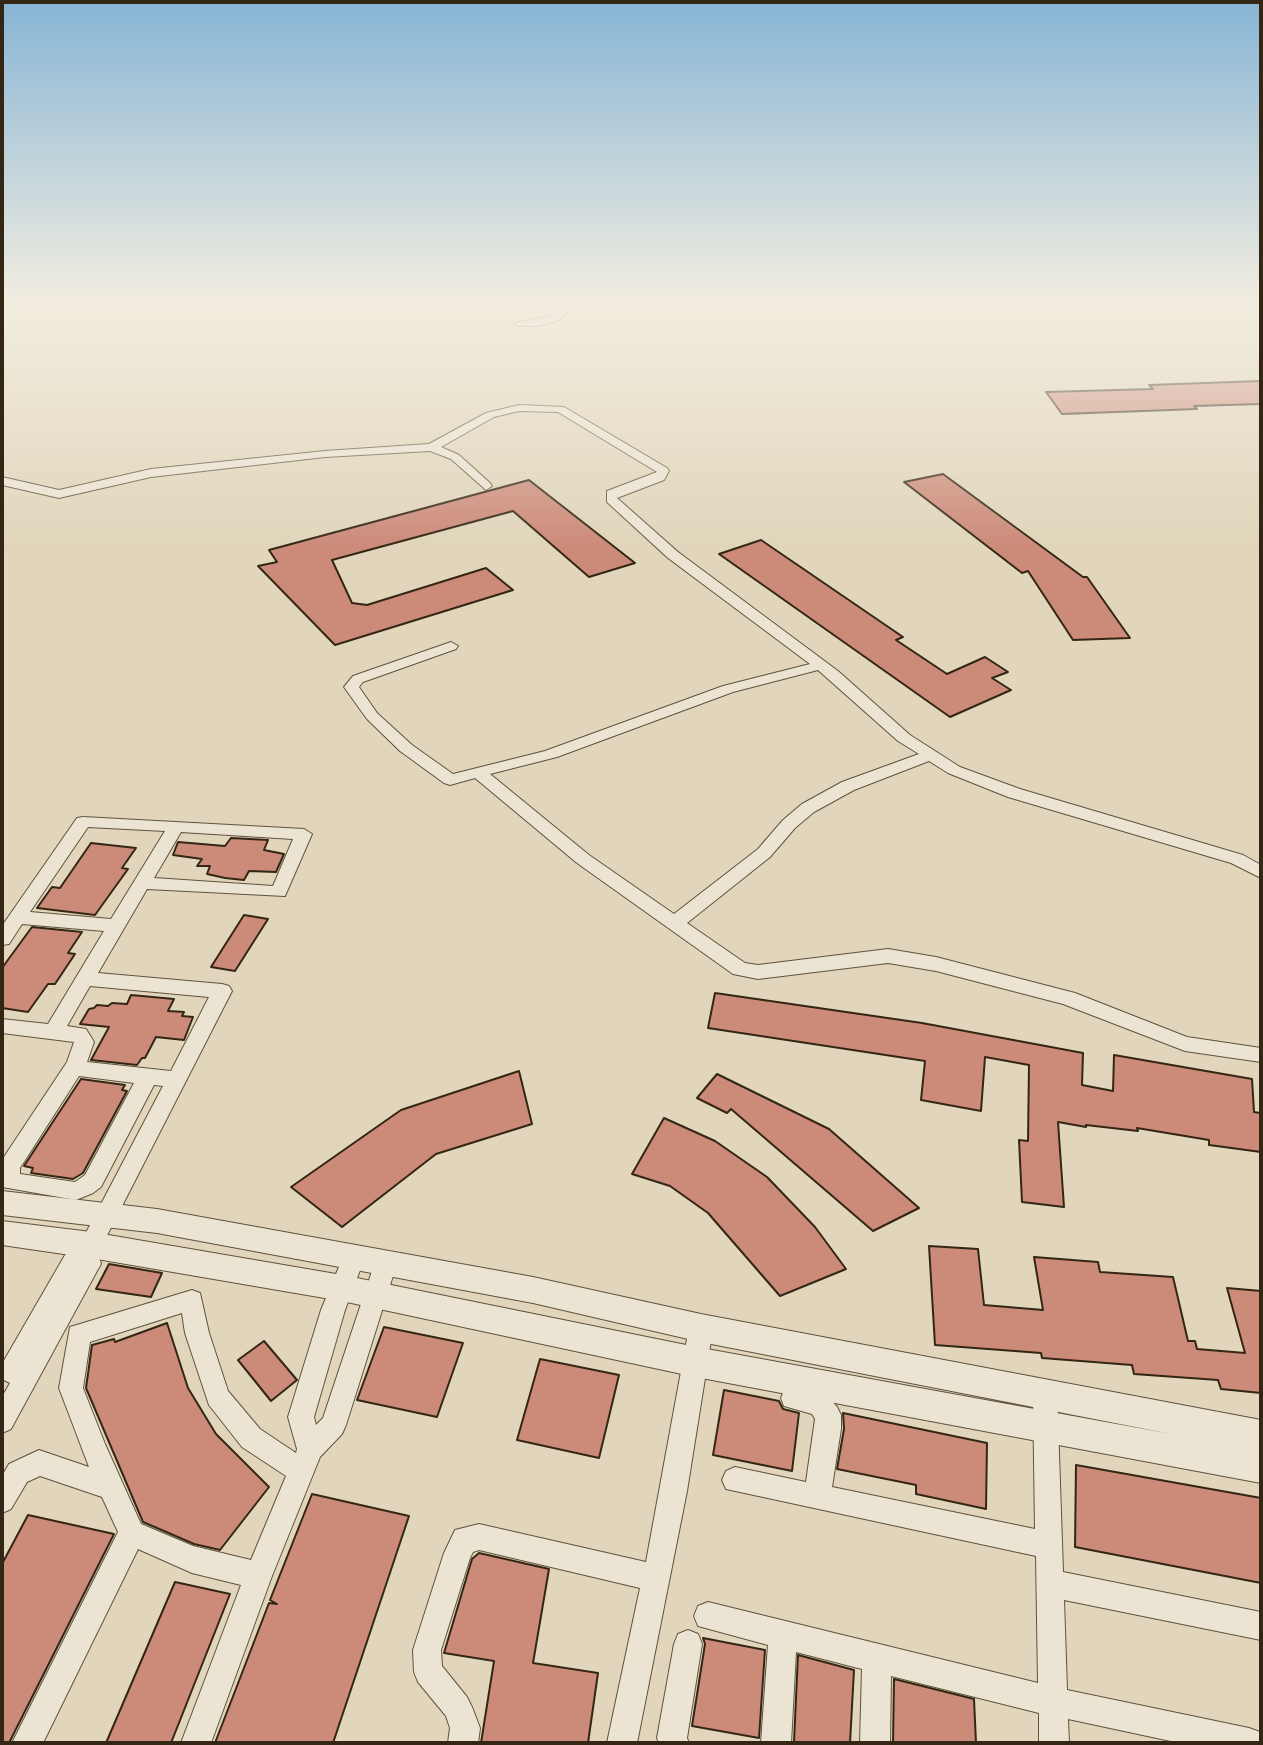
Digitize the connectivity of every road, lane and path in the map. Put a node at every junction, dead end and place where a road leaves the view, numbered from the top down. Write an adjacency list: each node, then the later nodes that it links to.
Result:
1 (432, 447): 2 (street); 3 (street); 5 (street)
2 (2, 481)
3 (486, 486)
4 (452, 646): 7 (street)
5 (821, 665): 6 (street); 7 (street)
6 (932, 755): 9 (street); 12 (street)
7 (480, 774): 12 (street)
8 (176, 826): 10 (street); 10 (street); 11 (street)
9 (1261, 872)
10 (143, 883): 13 (street)
11 (17, 917): 13 (street); 14 (street)
12 (677, 922): 18 (street)
13 (117, 926): 15 (street)
14 (2, 939)
15 (85, 979): 17 (street); 21 (street)
16 (2, 1026): 17 (street)
17 (53, 1032): 19 (street)
18 (1261, 1055)
19 (76, 1064): 20 (street); 20 (street)
20 (148, 1076): 21 (street)
21 (176, 1079): 23 (street)
22 (2, 1203): 23 (street)
23 (106, 1216): 25 (street); 26 (street)
24 (2, 1233): 25 (street)
25 (89, 1249): 28 (street); 32 (street)
26 (354, 1257): 27 (street); 28 (street)
27 (384, 1263): 29 (street); 30 (street)
28 (342, 1288): 29 (street); 38 (street)
29 (374, 1295): 31 (street); 38 (street)
30 (701, 1328): 31 (street); 33 (street)
31 (696, 1362): 36 (street); 47 (street)
32 (13, 1372): 35 (street)
33 (1045, 1394): 36 (street); 37 (street)
34 (793, 1398): 42 (street)
35 (2, 1421)
36 (1046, 1428): 39 (street); 45 (street)
37 (1261, 1436)
38 (305, 1460): 41 (street); 46 (street)
39 (1261, 1467)
40 (735, 1480): 42 (street)
41 (113, 1488): 43 (street); 44 (street)
42 (817, 1497): 45 (street)
43 (2, 1500)
44 (132, 1533): 46 (street); 55 (street)
45 (1049, 1545): 48 (street)
46 (258, 1576): 56 (street)
47 (655, 1578): 57 (street); 58 (street)
48 (1049, 1583): 50 (street); 54 (street)
49 (708, 1616): 51 (street)
50 (1261, 1626)
51 (783, 1634): 53 (street); 60 (street)
52 (688, 1644): 59 (street)
53 (877, 1658): 54 (street); 61 (street)
54 (1055, 1702): 62 (street); 63 (street)
55 (27, 1743)
56 (196, 1743)
57 (463, 1743)
58 (622, 1743)
59 (674, 1743)
60 (776, 1743)
61 (875, 1743)
62 (1054, 1743)
63 (1250, 1743)

